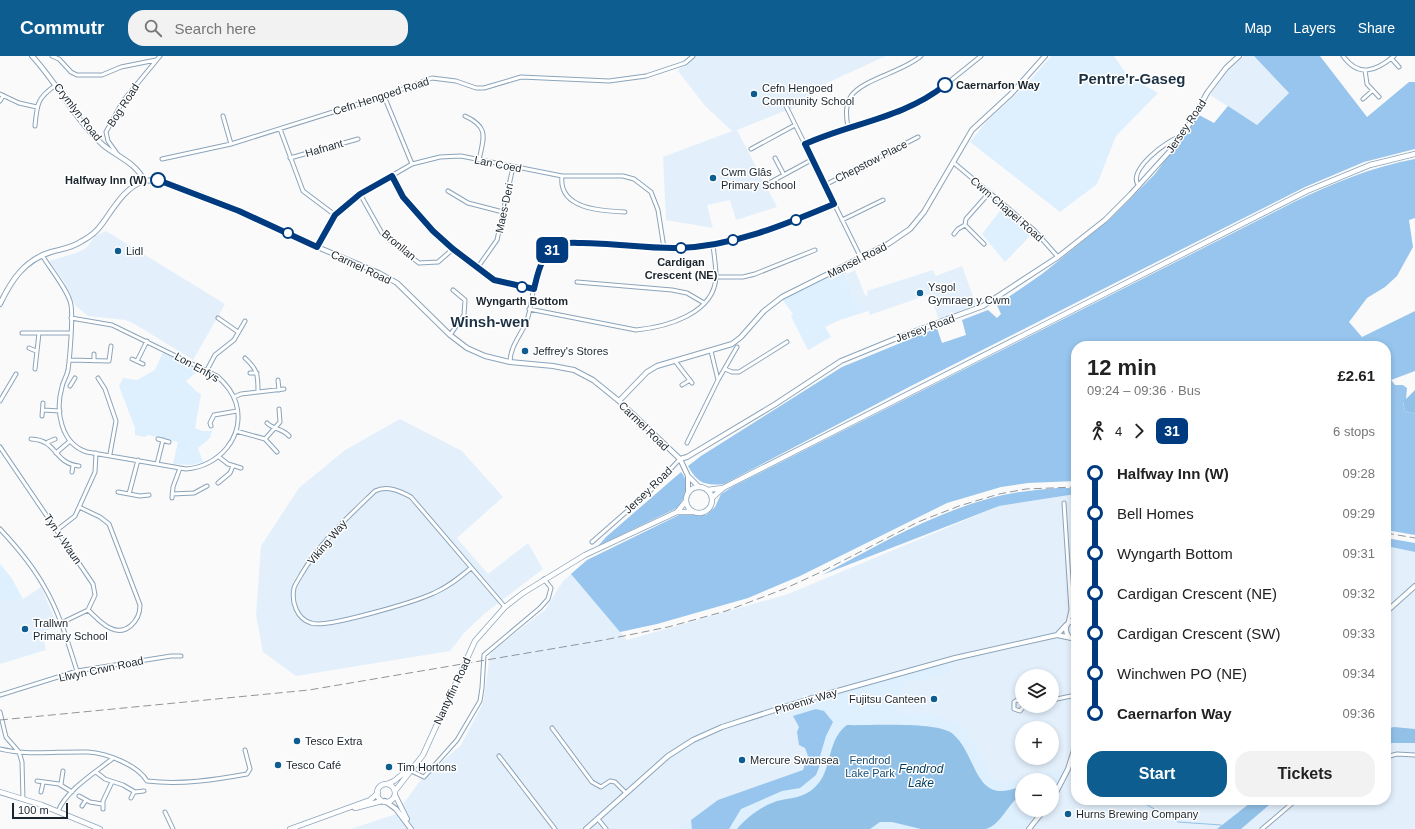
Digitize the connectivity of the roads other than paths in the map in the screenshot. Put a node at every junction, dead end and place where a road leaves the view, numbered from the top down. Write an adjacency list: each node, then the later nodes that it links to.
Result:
1 (32, 56): 14 (street, Crymlyn Road)
2 (52, 56): 11 (street)
3 (160, 56): 11 (street, Bog Road)
4 (693, 56): 17 (street, Cefn Hengoed Road)
5 (921, 56): 27 (street)
6 (981, 56): 27 (street)
7 (1045, 56): 42 (street, Mansel Road)
8 (1239, 56): 30 (street, Jersey Road)
9 (1343, 56): 13 (street)
10 (1392, 57): 12 (street); 13 (street)
11 (156, 60): 36 (street, Bog Road)
12 (1399, 68)
13 (1365, 70): 15 (street)
14 (56, 85): 22 (street); 36 (street, Crymlyn Road)
15 (1372, 91): 18 (street); 19 (street)
16 (2, 95): 20 (street); 22 (street)
17 (384, 96): 28 (street, Cefn Hengoed Road); 43 (street)
18 (1379, 97)
19 (1363, 99)
20 (0, 101)
21 (785, 104): 25 (street)
22 (37, 107): 26 (street)
23 (223, 116): 32 (street)
24 (465, 116): 41 (street)
25 (795, 125): 33 (street); 34 (street)
26 (35, 126)
27 (848, 127): 33 (street)
28 (280, 129): 32 (street, Cefn Hengoed Road); 37 (street)
29 (918, 137): 50 (street, Chepstow Place)
30 (1180, 137): 51 (street, Jersey Road); 51 (street)
31 (358, 139): 37 (street, Hafnant)
32 (231, 144): 39 (street, Cefn Hengoed Road)
33 (805, 144): 40 (street)
34 (751, 149)
35 (1415, 154): 163 (main road)
36 (119, 156): 48 (street, Crymlyn Road)
37 (290, 158): 59 (street)
38 (775, 158): 45 (street)
39 (162, 159)
40 (813, 159): 45 (street); 50 (street)
41 (479, 160): 43 (street, Lan Coed); 44 (street, Lan Coed)
42 (954, 163): 53 (street, Cwm Chapel Road); 71 (street, Mansel Road)
43 (412, 164): 46 (street, Lan Coed)
44 (513, 167): 47 (street, Lan Coed); 57 (street, Maes-Deri)
45 (784, 175): 49 (street)
46 (392, 176): 54 (street, Lan Coed); 67 (street)
47 (562, 176): 58 (street); 66 (street, Lan Coed)
48 (144, 181): 65 (street, Carmel Road); 69 (street)
49 (769, 183)
50 (825, 185): 56 (street)
51 (1139, 186): 70 (street, Jersey Road)
52 (448, 191): 57 (street)
53 (989, 193): 61 (street); 70 (street, Cwm Chapel Road)
54 (360, 194): 59 (street, Lan Coed); 67 (street, Bronllan)
55 (883, 200): 60 (street)
56 (834, 204): 60 (street); 64 (street)
57 (503, 212): 72 (street, Maes-Deri)
58 (625, 212)
59 (335, 215): 65 (street, Lan Coed)
60 (842, 220): 71 (street)
61 (965, 225): 62 (street); 63 (street)
62 (954, 234)
63 (984, 244)
64 (713, 245): 66 (street); 73 (street)
65 (317, 247): 87 (street, Carmel Road)
66 (664, 248): 75 (street)
67 (453, 249): 72 (street)
68 (815, 250): 73 (street)
69 (42, 255): 78 (street); 80 (street)
70 (1058, 257): 150 (street, Jersey Road)
71 (861, 258): 94 (street, Mansel Road)
72 (478, 267): 75 (street)
73 (716, 277): 77 (street)
74 (577, 282): 77 (street)
75 (534, 289): 79 (street)
76 (453, 290): 87 (street)
77 (704, 303): 79 (street)
78 (0, 304)
79 (529, 309): 102 (street)
80 (71, 318): 86 (street); 88 (street, Lon Enfys)
81 (218, 318): 83 (street)
82 (245, 321): 83 (street)
83 (238, 332): 106 (street)
84 (22, 333): 85 (street)
85 (40, 333): 86 (street); 93 (street)
86 (70, 333): 98 (street)
87 (450, 335): 102 (street, Carmel Road)
88 (147, 341): 100 (street); 106 (street, Lon Enfys)
89 (787, 342): 105 (street)
90 (111, 346): 99 (street)
91 (737, 347): 105 (street)
92 (30, 348): 93 (street)
93 (36, 351): 104 (street)
94 (711, 351): 101 (street, Mansel Road); 114 (street)
95 (94, 354): 99 (street)
96 (245, 358): 108 (street)
97 (132, 359): 100 (street)
98 (69, 360): 99 (street); 112 (street)
99 (94, 361)
100 (137, 361): 103 (street)
101 (675, 361): 116 (street); 123 (street, Mansel Road)
102 (510, 362): 123 (street, Carmel Road)
103 (143, 364)
104 (35, 369)
105 (725, 369): 114 (street)
106 (207, 370): 121 (street, Lon Enfys)
107 (250, 373): 108 (street)
108 (258, 373): 120 (street)
109 (16, 374): 122 (street)
110 (75, 378): 115 (street)
111 (98, 378): 148 (street)
112 (65, 379): 115 (street); 127 (street)
113 (278, 380): 119 (street)
114 (718, 380): 143 (street)
115 (72, 382): 117 (street)
116 (682, 385)
117 (70, 386)
118 (284, 389): 119 (street)
119 (279, 390): 120 (street)
120 (258, 392): 121 (street)
121 (234, 397): 128 (street, Lon Enfys)
122 (0, 401)
123 (620, 402): 150 (street, Carmel Road)
124 (43, 403): 126 (street)
125 (279, 409): 132 (street)
126 (43, 410): 127 (street); 129 (street)
127 (60, 411): 140 (street)
128 (237, 411): 131 (street); 133 (street, Lon Enfys)
129 (42, 416)
130 (267, 423): 132 (street)
131 (211, 426)
132 (273, 429): 134 (street); 137 (street)
133 (236, 431): 137 (street); 149 (street, Lon Enfys)
134 (289, 436)
135 (31, 439): 141 (street)
136 (158, 439): 139 (street)
137 (265, 439): 145 (street)
138 (55, 440): 141 (street)
139 (163, 440): 142 (street); 152 (street)
140 (70, 441): 146 (street); 147 (street, Lon Enfys)
141 (48, 442): 146 (street)
142 (169, 442)
143 (687, 443)
144 (0, 447): 178 (street, Tyn y Waun)
145 (277, 452)
146 (56, 453): 153 (street)
147 (96, 453): 148 (street, Lon Enfys); 174 (street)
148 (110, 454): 151 (street, Lon Enfys)
149 (219, 457): 155 (street); 156 (street, Lon Enfys)
150 (680, 459): 159 (street, Carmel Road); 179 (street, Jersey Road)
151 (138, 460): 152 (street, Lon Enfys); 168 (street)
152 (158, 464): 156 (street, Lon Enfys)
153 (73, 466): 154 (street); 158 (street)
154 (79, 466)
155 (233, 466): 157 (street); 160 (street)
156 (180, 468): 165 (street)
157 (241, 468)
158 (72, 472)
159 (688, 476): 162 (street, Carmel Road); 167 (street, Carmel Road)
160 (218, 483)
161 (207, 486): 165 (street)
162 (699, 487): 164 (main road); 167 (main road)
163 (723, 488): 164 (main road); 171 (main road)
164 (707, 490): 171 (main road)
165 (198, 491): 170 (street)
166 (118, 492): 168 (street)
167 (688, 493): 172 (main road)
168 (129, 494): 169 (street)
169 (149, 496)
170 (201, 496)
171 (712, 498): 176 (main road)
172 (686, 501): 175 (main road, Jersey Road); 176 (main road)
173 (1064, 503): 186 (street)
174 (79, 507): 178 (street); 185 (street)
175 (677, 512): 176 (main road, Jersey Road); 181 (main road, Jersey Road)
176 (693, 512)
177 (0, 529): 188 (street)
178 (57, 530): 185 (street, Tyn y Waun)
179 (592, 542)
180 (471, 568): 180 (street, Viking Way); 183 (street, Viking Way)
181 (544, 579): 183 (main road, Jersey Road); 209 (street)
182 (1415, 586): 184 (street)
183 (505, 607): 192 (main road, Jersey Road)
184 (1391, 608)
185 (88, 610): 188 (street)
186 (1071, 610): 189 (street)
187 (1071, 621): 189 (street)
188 (61, 623): 194 (street)
189 (1067, 624): 190 (street); 191 (street)
190 (1057, 635): 191 (street, Phoenix Way); 224 (street, Phoenix Way)
191 (1069, 637)
192 (475, 641): 209 (main road, Nantyffin Road)
193 (181, 656): 194 (street, Llwyn Crwn Road)
194 (77, 672): 195 (street, Llwyn Crwn Road)
195 (0, 695)
196 (1071, 696): 197 (street)
197 (1059, 699)
198 (0, 712): 202 (street)
199 (552, 728): 224 (street)
200 (0, 749): 202 (street)
201 (245, 750): 206 (street)
202 (19, 752): 206 (street); 227 (street)
203 (1415, 755): 205 (street)
204 (499, 756): 243 (street)
205 (1391, 756)
206 (112, 759): 210 (street)
207 (1071, 760): 216 (street)
208 (63, 771): 214 (street)
209 (410, 771): 215 (main road, Nantyffin Road); 223 (main road, Nantyffin Road)
210 (96, 772): 212 (street); 220 (street)
211 (36, 781): 213 (street)
212 (112, 782): 221 (street); 230 (street)
213 (43, 783): 214 (street); 219 (street)
214 (61, 784): 220 (street)
215 (387, 784): 222 (main road); 223 (main road)
216 (1059, 786)
217 (144, 791): 221 (street)
218 (0, 792): 227 (main road)
219 (41, 792)
220 (72, 792): 235 (street)
221 (134, 792): 226 (street)
222 (378, 793): 229 (main road); 234 (main road)
223 (395, 793): 229 (main road); 239 (street)
224 (626, 793): 238 (street, Phoenix Way)
225 (79, 796): 228 (street)
226 (131, 798)
227 (23, 799): 235 (main road)
228 (86, 800): 230 (street); 232 (street)
229 (384, 801): 234 (main road); 239 (street)
230 (102, 804): 233 (street)
231 (1290, 805): 247 (street)
232 (82, 806)
233 (103, 809)
234 (348, 809): 242 (main road)
235 (58, 811): 240 (main road)
236 (165, 812): 241 (street)
237 (1038, 817): 246 (street)
238 (598, 819): 244 (street, Phoenix Way); 245 (street)
239 (411, 828)
240 (100, 829)
241 (173, 829)
242 (290, 829)
243 (555, 829)
244 (586, 829)
245 (606, 829)
246 (1029, 829)
247 (1262, 829)

